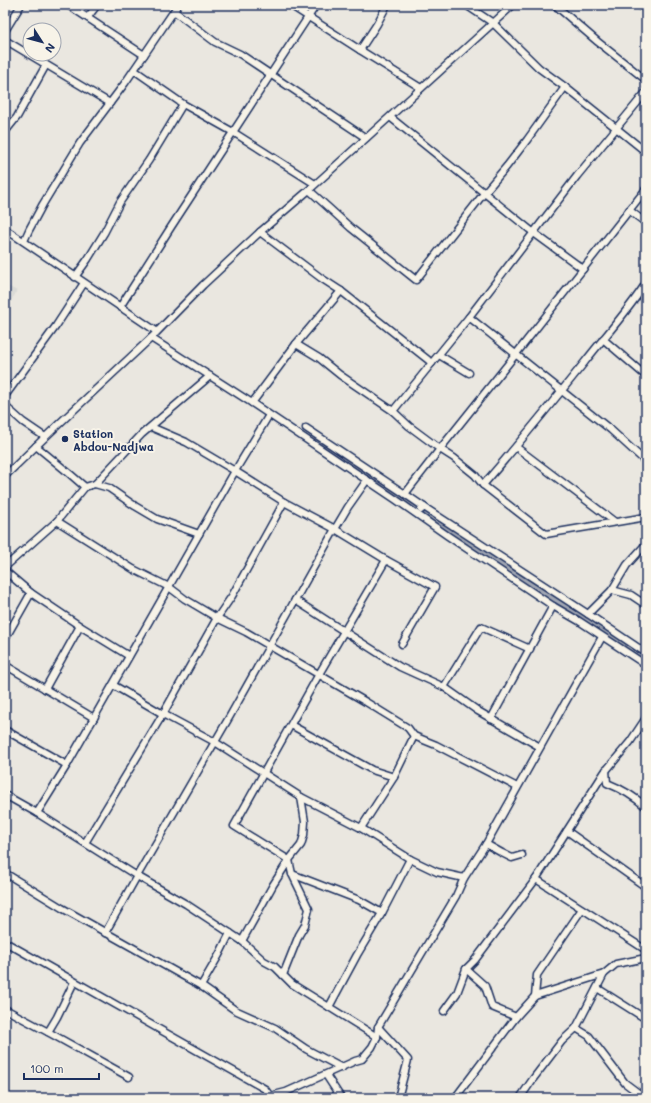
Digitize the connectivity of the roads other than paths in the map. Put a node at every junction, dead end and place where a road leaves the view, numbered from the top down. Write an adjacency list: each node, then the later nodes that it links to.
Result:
1 (21, 5): 17 (street)
2 (68, 5): 14 (street)
3 (97, 5): 14 (street)
4 (178, 5): 13 (street)
5 (290, 5): 15 (street)
6 (316, 5): 15 (street)
7 (387, 5): 19 (street)
8 (466, 5): 16 (street)
9 (513, 5): 16 (street)
10 (555, 5): 24 (street)
11 (639, 5): 12 (street)
12 (646, 10)
13 (174, 11): 20 (street); 23 (street)
14 (88, 17): 20 (street)
15 (309, 17): 19 (street); 23 (street)
16 (493, 24): 25 (street); 26 (street)
17 (5, 31)
18 (5, 40): 21 (street)
19 (360, 50): 26 (street)
20 (144, 55): 22 (street)
21 (46, 65): 28 (street); 32 (street)
22 (134, 70): 28 (street); 29 (street)
23 (271, 74): 33 (street); 34 (street)
24 (646, 80)
25 (565, 87): 31 (street); 39 (street)
26 (420, 88): 30 (street)
27 (646, 92): 31 (street)
28 (110, 103): 45 (street)
29 (183, 104): 33 (street); 47 (street)
30 (390, 117): 34 (street); 39 (street)
31 (616, 129): 35 (street); 44 (street)
32 (5, 132)
33 (233, 132): 36 (street); 53 (street)
34 (366, 138): 36 (street)
35 (646, 152)
36 (315, 184): 38 (street)
37 (646, 189): 40 (street)
38 (309, 190): 39 (street); 43 (street)
39 (484, 192): 44 (street)
40 (629, 210): 41 (street); 46 (street)
41 (646, 224)
42 (5, 230): 45 (street)
43 (260, 232): 50 (street); 55 (street)
44 (534, 233): 46 (street); 54 (street)
45 (24, 242): 47 (street)
46 (583, 269): 59 (street)
47 (75, 277): 48 (street)
48 (84, 283): 53 (street); 66 (street)
49 (646, 283): 51 (street)
50 (341, 291): 58 (street); 61 (street)
51 (640, 292): 52 (street); 57 (street)
52 (646, 296)
53 (120, 307): 55 (street)
54 (469, 317): 59 (street); 60 (street)
55 (156, 331): 56 (street)
56 (151, 338): 63 (street); 73 (street)
57 (604, 339): 64 (street); 65 (street)
58 (296, 344): 67 (street); 69 (street)
59 (516, 354): 65 (street); 76 (street)
60 (439, 355): 61 (street); 62 (street)
61 (432, 363): 69 (street)
62 (469, 373)
63 (210, 376): 67 (street); 71 (street)
64 (646, 376)
65 (562, 391): 75 (street); 77 (street)
66 (5, 396)
67 (252, 404): 70 (street)
68 (5, 406): 73 (street)
69 (393, 411): 76 (street)
70 (269, 416): 78 (street); 80 (street)
71 (151, 427): 78 (street); 81 (street)
72 (306, 428): 84 (street)
73 (45, 437): 74 (street)
74 (36, 446): 79 (street); 83 (street)
75 (516, 447): 82 (street); 90 (street)
76 (440, 449): 82 (street); 84 (street)
77 (646, 462)
78 (235, 471): 85 (street); 92 (street)
79 (5, 476)
80 (367, 480): 87 (street); 91 (street)
81 (95, 484): 83 (street); 92 (street)
82 (483, 485): 90 (street)
83 (85, 487): 89 (street)
84 (405, 494): 86 (street)
85 (284, 502): 91 (street); 104 (street)
86 (424, 507): 87 (street); 103 (street)
87 (418, 515): 102 (street)
88 (646, 516): 90 (street)
89 (57, 521): 95 (street); 97 (street)
90 (615, 522)
91 (335, 529): 94 (street); 100 (street)
92 (199, 534): 97 (street)
93 (646, 544): 98 (street)
94 (386, 560): 106 (street); 109 (street)
95 (5, 568)
96 (5, 571): 99 (street)
97 (169, 587): 104 (street); 113 (street)
98 (612, 590): 101 (street); 103 (street)
99 (32, 593): 105 (street); 108 (street)
100 (295, 600): 106 (street); 110 (street)
101 (646, 605)
102 (553, 606): 107 (street); 111 (street)
103 (588, 614): 112 (street)
104 (217, 618): 110 (street); 120 (street)
105 (80, 626): 113 (street); 119 (street)
106 (345, 631): 116 (street); 118 (street)
107 (602, 637): 115 (street); 128 (street)
108 (5, 639)
109 (402, 644)
110 (269, 646): 116 (street); 127 (street)
111 (530, 649): 118 (street); 123 (street)
112 (646, 653)
113 (129, 656): 117 (street)
114 (5, 665): 119 (street)
115 (646, 665)
116 (319, 674): 124 (street); 126 (street)
117 (113, 685): 120 (street); 121 (street)
118 (444, 687): 123 (street)
119 (45, 689): 121 (street)
120 (163, 714): 127 (street); 140 (street)
121 (94, 718): 129 (street)
122 (646, 718): 130 (street)
123 (491, 719): 128 (street)
124 (291, 725): 131 (street); 132 (street)
125 (5, 730): 129 (street)
126 (414, 736): 132 (street); 133 (street)
127 (215, 742): 131 (street); 147 (street)
128 (540, 747): 133 (street)
129 (67, 765): 137 (street)
130 (606, 770): 136 (street); 139 (street)
131 (264, 774): 135 (street); 144 (street)
132 (394, 777): 138 (street)
133 (517, 787): 141 (street)
134 (5, 795): 137 (street)
135 (301, 797): 138 (street); 144 (street)
136 (646, 807)
137 (37, 814): 140 (street)
138 (362, 828): 143 (street)
139 (567, 831): 149 (street); 150 (street)
140 (84, 844): 147 (street)
141 (486, 844): 142 (street); 148 (street)
142 (522, 855)
143 (410, 859): 148 (street); 152 (street)
144 (289, 860): 146 (street); 155 (street)
145 (5, 873): 153 (street)
146 (292, 874): 152 (street); 161 (street)
147 (136, 876): 153 (street); 154 (street)
148 (464, 878): 171 (street)
149 (536, 879): 151 (street); 159 (street)
150 (646, 887)
151 (582, 909): 157 (street); 165 (street)
152 (382, 913): 166 (street)
153 (105, 933): 163 (street)
154 (230, 933): 155 (street); 163 (street)
155 (242, 941): 161 (street)
156 (5, 942): 162 (street)
157 (646, 950)
158 (646, 958): 160 (street)
159 (466, 969): 168 (street); 169 (street)
160 (604, 974): 164 (street); 165 (street)
161 (283, 975): 166 (street)
162 (74, 982): 173 (street); 179 (street)
163 (200, 986): 175 (street)
164 (597, 988): 170 (street); 172 (street)
165 (535, 996): 169 (street)
166 (329, 1007): 174 (street)
167 (5, 1009): 173 (street)
168 (444, 1011)
169 (516, 1017): 182 (street)
170 (646, 1019)
171 (378, 1027): 174 (street); 181 (street)
172 (576, 1028): 178 (street); 183 (street)
173 (48, 1032): 177 (street)
174 (377, 1037): 175 (street)
175 (342, 1068): 176 (street)
176 (326, 1075): 179 (street); 180 (street)
177 (129, 1077)
178 (646, 1096)
179 (267, 1097)
180 (341, 1098)
181 (398, 1098)
182 (455, 1098)
183 (520, 1098)

